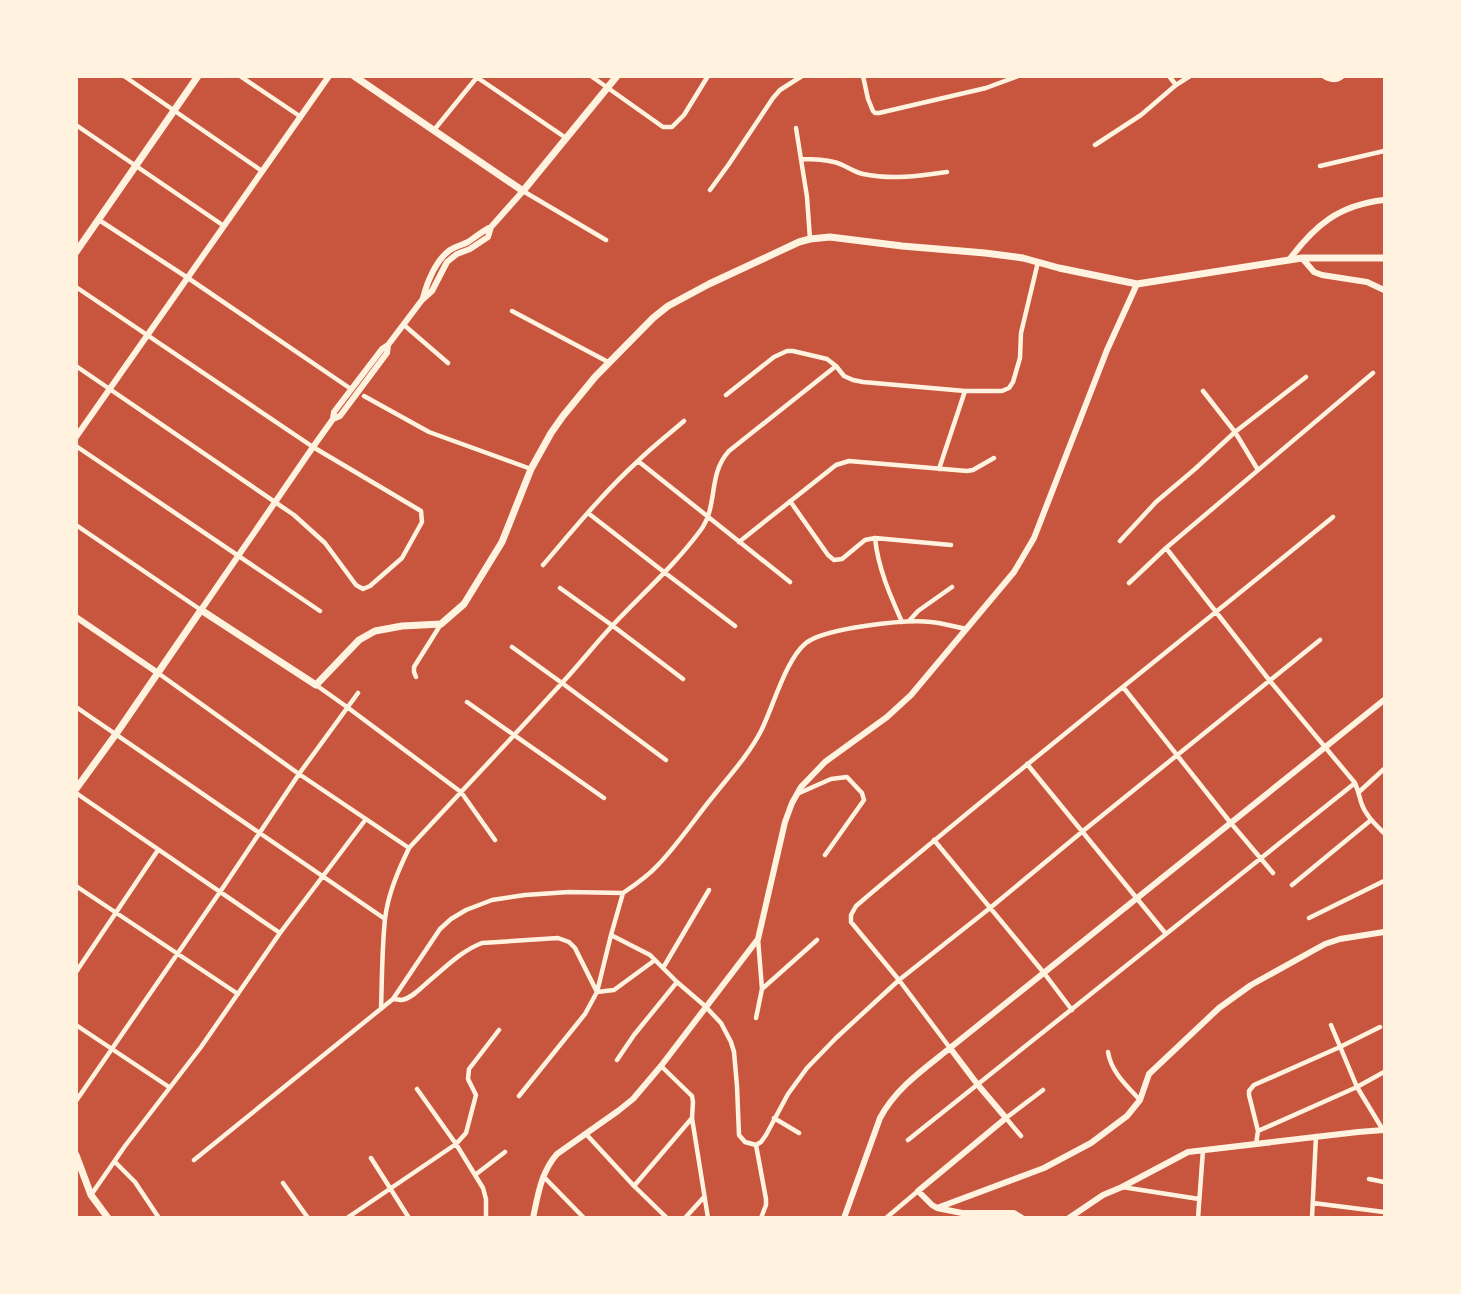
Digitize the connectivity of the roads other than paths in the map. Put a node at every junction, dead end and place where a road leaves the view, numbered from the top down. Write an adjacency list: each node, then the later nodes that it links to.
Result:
1 (124, 76): 19 (street)
2 (198, 76): 19 (main road)
3 (240, 76): 20 (street)
4 (329, 76): 20 (street)
5 (354, 76): 23 (main road)
6 (591, 76): 18 (street)
7 (617, 76): 18 (main road)
8 (708, 76): 18 (street)
9 (802, 76): 32 (street)
10 (863, 76): 11 (street)
11 (1018, 76)
12 (1169, 76): 17 (street)
13 (1190, 76): 17 (street)
14 (1323, 76): 15 (street)
15 (1343, 76)
16 (476, 77): 23 (street); 24 (street)
17 (1176, 85): 25 (street)
18 (608, 88): 24 (main road)
19 (174, 110): 28 (main road); 30 (street)
20 (301, 117): 30 (street)
21 (76, 125): 28 (street)
22 (796, 128): 27 (street)
23 (434, 130): 33 (main road)
24 (566, 138): 33 (main road)
25 (1095, 145)
26 (1384, 151): 29 (street)
27 (801, 159): 31 (street); 37 (street)
28 (136, 166): 35 (main road); 36 (street)
29 (1320, 166)
30 (262, 171): 36 (street)
31 (947, 172)
32 (710, 190)
33 (523, 191): 38 (street); 49 (street)
34 (1384, 200): 42 (street)
35 (99, 220): 39 (main road); 44 (street)
36 (224, 226): 44 (street)
37 (810, 239): 43 (main road); 53 (main road)
38 (606, 240)
39 (76, 252)
40 (1302, 258): 41 (main road); 42 (main road); 47 (street)
41 (1384, 258)
42 (1289, 260): 45 (main road)
43 (1038, 262): 45 (main road); 60 (street)
44 (188, 278): 50 (street); 59 (street)
45 (1137, 284): 102 (street)
46 (76, 287): 50 (street)
47 (1384, 290)
48 (512, 311): 53 (street)
49 (404, 325): 51 (street); 52 (street)
50 (147, 335): 58 (street); 69 (street)
51 (388, 345): 59 (street); 64 (street)
52 (448, 363)
53 (610, 363): 72 (main road)
54 (76, 366): 58 (street)
55 (836, 366): 60 (street); 62 (street); 78 (street)
56 (1373, 373): 74 (street)
57 (1306, 377): 66 (street)
58 (110, 389): 67 (street); 76 (street)
59 (351, 389): 64 (street)
60 (965, 391): 73 (street)
61 (1203, 392): 66 (street)
62 (726, 395)
63 (364, 396): 72 (street)
64 (333, 419): 69 (street)
65 (684, 421): 71 (street)
66 (1235, 432): 74 (street); 82 (street)
67 (76, 437)
68 (76, 446): 86 (street)
69 (313, 447): 76 (street); 76 (street)
70 (994, 459): 73 (street)
71 (638, 461): 77 (street); 78 (street)
72 (531, 469): 99 (main road)
73 (939, 469): 75 (street)
74 (1258, 470): 85 (street)
75 (790, 501): 81 (street); 83 (street)
76 (275, 502): 86 (street)
77 (588, 513): 87 (street); 88 (street)
78 (708, 516): 83 (street); 88 (street)
79 (1333, 517): 95 (street)
80 (76, 525): 93 (street)
81 (875, 538): 84 (street); 98 (street)
82 (1120, 540)
83 (739, 542): 89 (street)
84 (951, 545)
85 (1166, 548): 90 (street); 95 (street)
86 (238, 555): 93 (street); 94 (street)
87 (543, 565)
88 (664, 572): 100 (street); 101 (street)
89 (790, 582)
90 (1129, 583)
91 (951, 587): 97 (street)
92 (560, 588): 100 (street)
93 (201, 610): 105 (main road); 110 (main road)
94 (320, 611)
95 (1216, 613): 108 (street); 111 (street)
96 (76, 617): 105 (street)
97 (909, 621): 98 (street); 102 (street)
98 (902, 622): 150 (street)
99 (441, 624): 106 (street); 110 (main road)
100 (613, 626): 107 (street); 109 (street)
101 (735, 626)
102 (967, 630): 129 (street)
103 (1320, 640): 108 (street)
104 (512, 647): 109 (street)
105 (158, 673): 117 (main road); 124 (street)
106 (416, 677)
107 (683, 679)
108 (1270, 681): 119 (street); 120 (street)
109 (562, 683): 118 (street); 121 (street)
110 (316, 685): 116 (street)
111 (1123, 687): 120 (street); 122 (street)
112 (358, 693): 116 (street)
113 (1384, 700): 119 (street)
114 (467, 702): 118 (street)
115 (76, 707): 117 (street)
116 (347, 707): 124 (street); 127 (street)
117 (116, 734): 126 (main road); 135 (street)
118 (513, 736): 127 (street); 130 (street)
119 (1326, 747): 125 (street); 133 (street)
120 (1177, 756): 133 (street); 134 (street)
121 (666, 760)
122 (1027, 764): 134 (street); 138 (street)
123 (1384, 769): 128 (street)
124 (299, 774): 131 (street); 135 (street)
125 (1355, 783): 128 (street); 142 (street)
126 (76, 791): 140 (street)
127 (461, 792): 137 (street); 139 (street)
128 (1359, 792): 132 (street)
129 (798, 794): 141 (street); 160 (street)
130 (604, 798)
131 (366, 819): 139 (street); 144 (street)
132 (1371, 820): 136 (street); 146 (street)
133 (1230, 822): 142 (street); 151 (street)
134 (1083, 831): 151 (street); 152 (street)
135 (260, 833): 144 (street); 149 (street)
136 (1384, 833)
137 (495, 840)
138 (934, 840): 152 (street); 167 (street)
139 (409, 849): 155 (street)
140 (158, 850): 149 (street); 153 (street)
141 (825, 855)
142 (1260, 858): 143 (street); 158 (street)
143 (1273, 873)
144 (323, 876): 155 (street); 157 (street)
145 (1384, 881): 154 (street)
146 (1292, 885)
147 (76, 886): 153 (street)
148 (709, 890): 164 (street)
149 (220, 892): 157 (street); 162 (street)
150 (623, 894): 159 (street); 172 (street)
151 (1137, 897): 158 (street); 166 (street)
152 (990, 908): 166 (street); 167 (street)
153 (116, 912): 162 (street); 165 (street)
154 (1309, 918)
155 (385, 919): 174 (street)
156 (1384, 932): 194 (street)
157 (280, 933): 171 (street)
158 (1166, 934): 175 (street)
159 (611, 935): 163 (street); 170 (street)
160 (758, 939): 169 (street); 173 (street)
161 (817, 940): 169 (street)
162 (178, 954): 171 (street); 183 (street)
163 (655, 960): 164 (street); 170 (street)
164 (663, 968): 168 (street)
165 (76, 972)
166 (1044, 974): 175 (street); 182 (street)
167 (898, 980): 182 (street); 197 (street)
168 (677, 982): 173 (street); 185 (street)
169 (762, 989): 176 (street)
170 (597, 992): 172 (street); 193 (street)
171 (238, 994): 189 (street)
172 (393, 999): 174 (street)
173 (705, 1006): 186 (street); 208 (street)
174 (381, 1009): 214 (street)
175 (1072, 1010): 188 (street)
176 (756, 1018)
177 (76, 1025): 183 (street)
178 (1331, 1025): 181 (street)
179 (1380, 1027): 181 (street)
180 (499, 1030): 207 (street)
181 (1340, 1047): 190 (street); 201 (street)
182 (950, 1048): 188 (street); 243 (street)
183 (112, 1049): 189 (street); 195 (street)
184 (1108, 1052): 194 (street)
185 (617, 1060)
186 (661, 1066): 196 (street); 203 (street)
187 (1384, 1072): 190 (street)
188 (978, 1085): 198 (street); 206 (street)
189 (170, 1087): 215 (street)
190 (1358, 1087): 199 (street); 201 (street)
191 (417, 1089): 207 (street)
192 (1043, 1090): 198 (street)
193 (519, 1096)
194 (1140, 1100): 229 (street)
195 (76, 1101)
196 (692, 1118): 221 (street); 226 (street)
197 (774, 1118): 202 (street); 208 (street)
198 (1006, 1118): 204 (street); 224 (street)
199 (1382, 1121): 200 (street)
200 (1384, 1130): 205 (street)
201 (1258, 1131): 209 (street)
202 (799, 1133)
203 (586, 1134): 217 (street); 221 (street)
204 (1021, 1136)
205 (1316, 1136): 209 (street); 228 (street)
206 (908, 1140)
207 (456, 1144): 216 (street); 223 (street)
208 (756, 1144): 242 (street)
209 (1256, 1144): 210 (street)
210 (1203, 1150): 222 (street); 227 (street)
211 (505, 1152): 216 (street)
212 (76, 1155): 225 (main road)
213 (370, 1158): 223 (street)
214 (194, 1160)
215 (115, 1162): 225 (street); 232 (street)
216 (475, 1175): 236 (street)
217 (543, 1176): 237 (street); 238 (street)
218 (1369, 1179): 219 (street)
219 (1384, 1182)
220 (283, 1183): 233 (street)
221 (634, 1186): 239 (street)
222 (1122, 1187): 227 (street); 246 (street)
223 (391, 1188): 234 (street); 235 (street)
224 (918, 1191): 229 (street); 244 (street)
225 (91, 1195): 231 (main road)
226 (704, 1197): 240 (street); 241 (street)
227 (1199, 1199): 247 (street)
228 (1313, 1203): 230 (street); 248 (street)
229 (937, 1208): 245 (street)
230 (1384, 1212)
231 (108, 1218)
232 (159, 1218)
233 (308, 1218)
234 (347, 1218)
235 (409, 1218)
236 (486, 1218)
237 (533, 1218)
238 (584, 1218)
239 (667, 1218)
240 (684, 1218)
241 (708, 1218)
242 (761, 1218)
243 (844, 1218)
244 (886, 1218)
245 (1022, 1218)
246 (1068, 1218)
247 (1198, 1218)
248 (1312, 1218)

